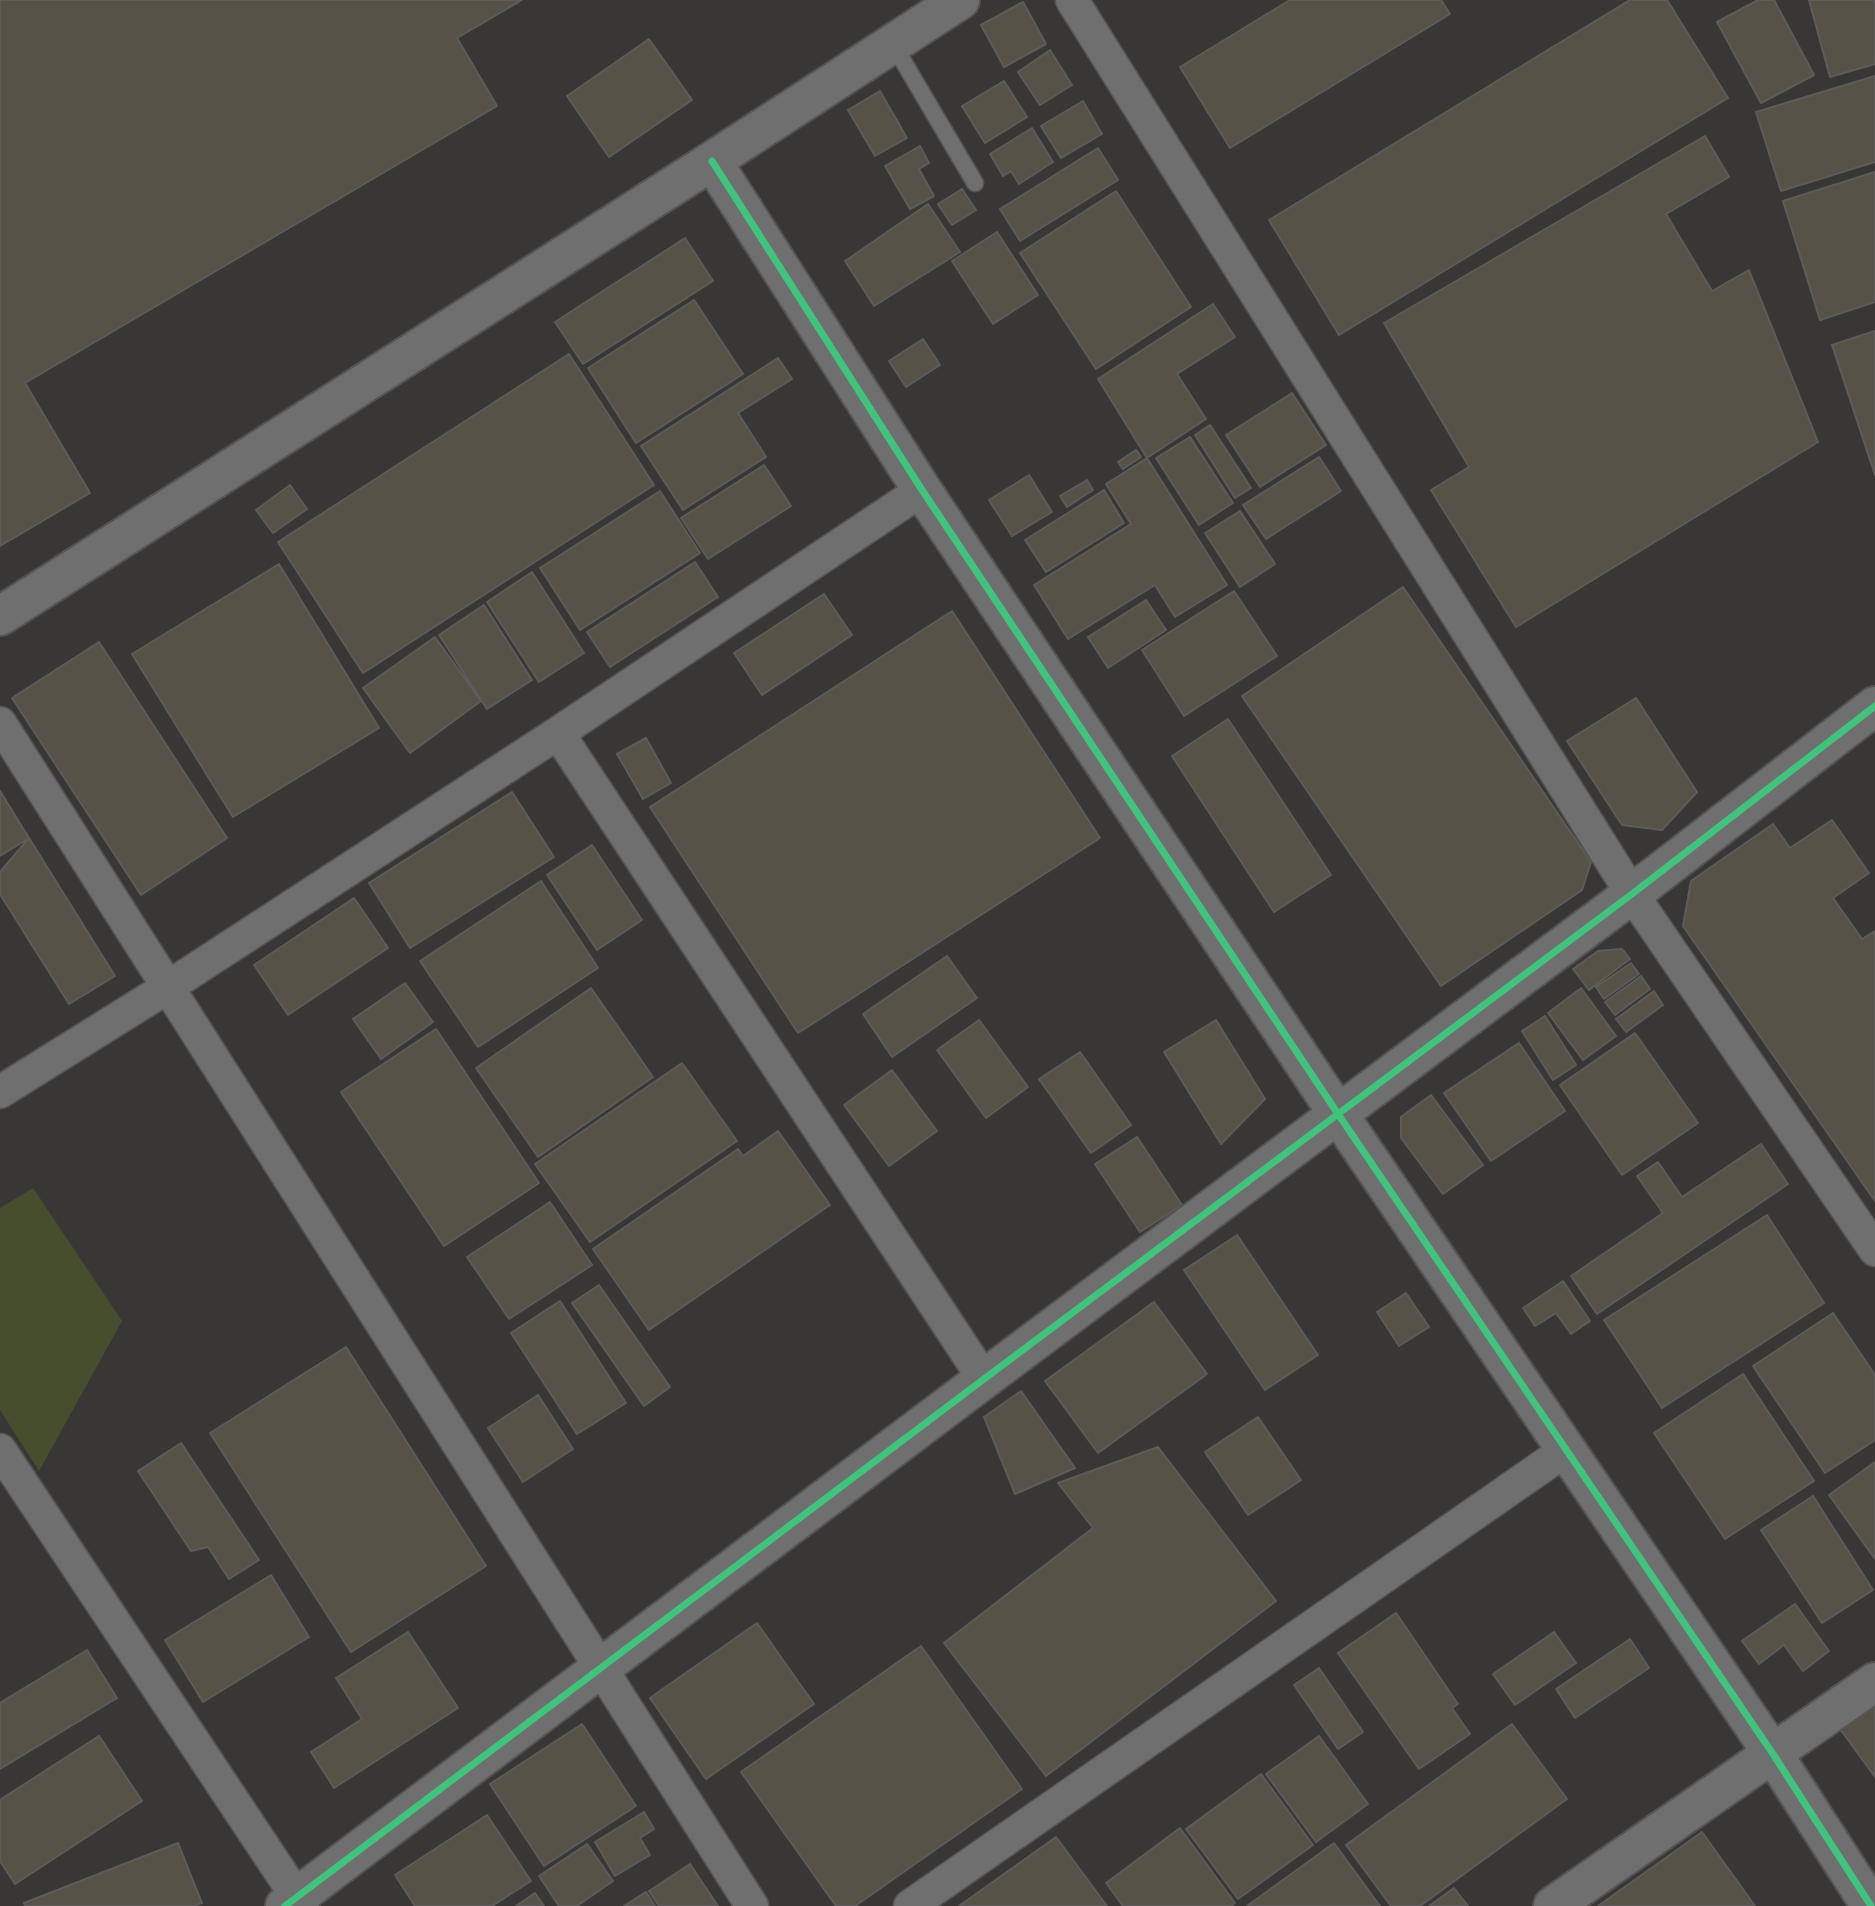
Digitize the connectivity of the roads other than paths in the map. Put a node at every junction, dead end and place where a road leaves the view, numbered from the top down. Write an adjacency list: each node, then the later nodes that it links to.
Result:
1 (960, 0): 3 (street)
2 (1072, 0): 11 (street)
3 (893, 44): 4 (street); 5 (lane)
4 (712, 161): 6 (street); 7 (street)
5 (975, 183)
6 (922, 490): 10 (street); 14 (street)
7 (0, 616)
8 (1875, 706): 11 (street)
9 (0, 723): 12 (street)
10 (558, 733): 12 (street); 16 (street)
11 (1632, 894): 14 (street); 15 (street)
12 (168, 987): 13 (street); 19 (street)
13 (0, 1092)
14 (1338, 1114): 16 (street); 18 (street)
15 (1875, 1250)
16 (984, 1379): 19 (street)
17 (0, 1450): 22 (street)
18 (1566, 1450): 21 (street); 24 (street)
19 (600, 1668): 22 (street); 23 (street)
20 (1875, 1682): 21 (street)
21 (1773, 1754): 25 (street); 26 (street)
22 (295, 1903)
23 (752, 1906)
24 (910, 1906)
25 (1553, 1906)
26 (1871, 1906)

